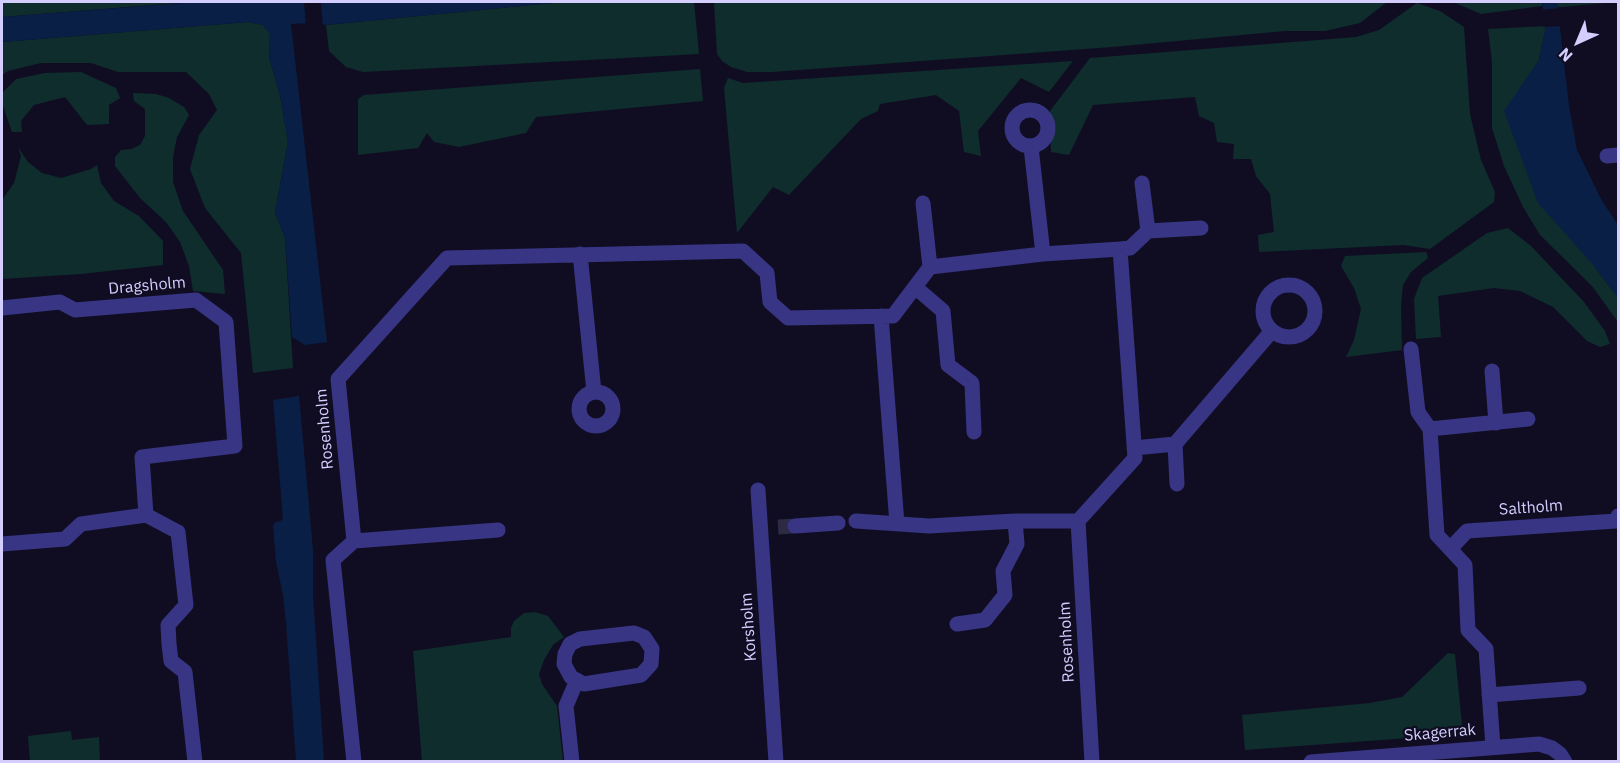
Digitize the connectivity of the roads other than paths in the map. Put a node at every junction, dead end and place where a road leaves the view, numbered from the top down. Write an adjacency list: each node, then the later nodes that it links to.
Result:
1 (1031, 147): 8 (street)
2 (1142, 183): 5 (street)
3 (923, 203): 9 (street)
4 (1201, 228): 5 (street)
5 (1148, 231): 6 (street)
6 (1120, 249): 8 (street); 22 (street)
7 (580, 254): 12 (street, Rosenholm); 16 (street); 34 (street, Rosenholm)
8 (1043, 254): 9 (street)
9 (930, 267): 10 (street)
10 (915, 287): 12 (street); 20 (street)
11 (2, 308): 25 (street, Dragsholm)
12 (881, 316): 31 (street)
13 (1271, 332): 21 (street)
14 (1411, 349): 19 (street)
15 (1491, 371): 18 (street)
16 (594, 392)
17 (1528, 419): 18 (street)
18 (1496, 423): 19 (street)
19 (1430, 429): 36 (street)
20 (974, 432)
21 (1175, 444): 22 (street); 23 (street)
22 (1134, 448): 29 (street)
23 (1177, 484)
24 (758, 490): 45 (street, Korsholm)
25 (146, 515): 35 (street); 42 (street)
26 (1618, 516): 36 (street, Saltholm)
27 (855, 521): 31 (street)
28 (1015, 521): 29 (street); 31 (street); 37 (street)
29 (1078, 521): 46 (street, Rosenholm)
30 (838, 523): 32 (street)
31 (897, 524)
32 (795, 526)
33 (498, 530): 34 (street)
34 (354, 541): 43 (street)
35 (2, 544)
36 (1450, 549): 40 (street)
37 (957, 624)
38 (578, 680): 38 (street); 44 (street)
39 (1579, 688): 40 (street)
40 (1489, 695): 41 (street)
41 (1493, 747): 47 (street, Skagerrak); 48 (street, Skagerrak)
42 (195, 762)
43 (354, 762)
44 (572, 762)
45 (776, 762)
46 (1092, 762)
47 (1311, 762)
48 (1565, 762)

